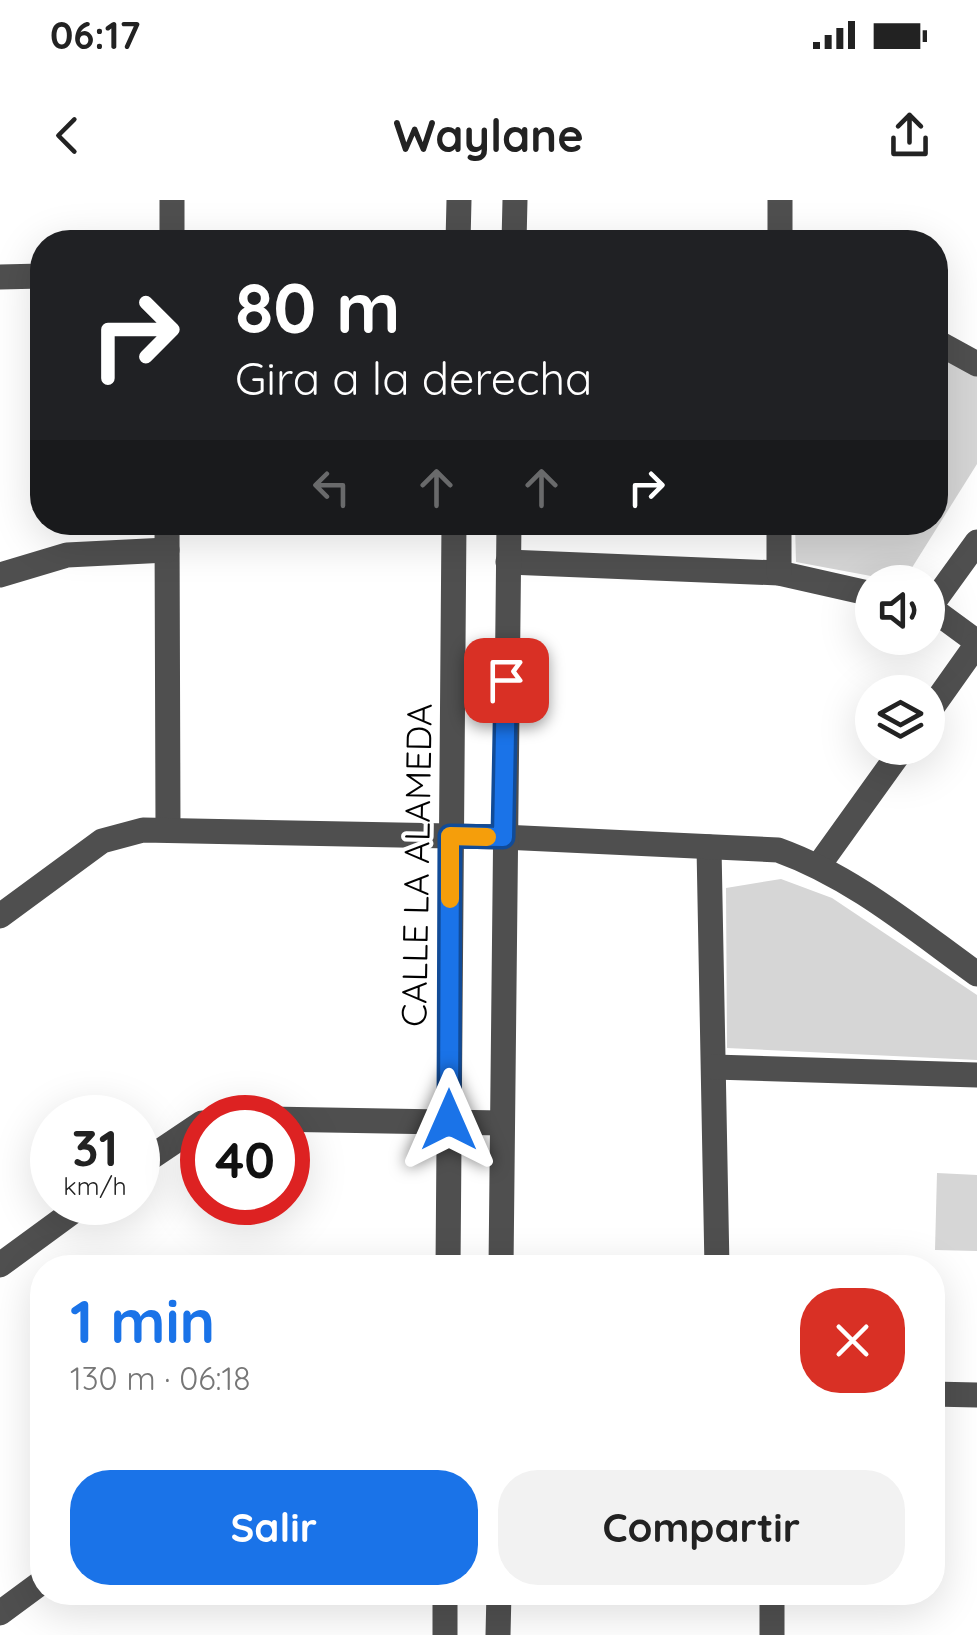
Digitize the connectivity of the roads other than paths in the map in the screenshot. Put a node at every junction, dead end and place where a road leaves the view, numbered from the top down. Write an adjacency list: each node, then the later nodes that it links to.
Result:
1 (172, 200): 5 (street)
2 (458, 200): 6 (street)
3 (515, 200): 7 (street)
4 (780, 200): 8 (street)
5 (172, 230)
6 (458, 230)
7 (514, 230)
8 (780, 230)
9 (30, 276): 10 (street)
10 (0, 277)
11 (948, 348): 12 (street)
12 (977, 364)
13 (167, 535): 18 (street)
14 (454, 535): 29 (street, CALLE LA ALAMEDA)
15 (509, 535): 19 (street)
16 (779, 535): 21 (street)
17 (977, 542): 22 (street)
18 (167, 550): 20 (street); 28 (street)
19 (508, 562): 21 (street); 30 (street)
20 (3, 567)
21 (779, 574): 23 (street)
22 (945, 584)
23 (855, 590)
24 (945, 619): 25 (street)
25 (977, 643): 26 (street)
26 (945, 689)
27 (891, 765): 32 (street)
28 (168, 830): 29 (street); 33 (street)
29 (450, 836): 30 (street); 38 (street, CALLE LA ALAMEDA)
30 (503, 837): 31 (street); 39 (street)
31 (709, 846): 32 (street); 35 (street)
32 (819, 865): 34 (street)
33 (0, 916)
34 (977, 974)
35 (714, 1068): 36 (street); 43 (street)
36 (977, 1075)
37 (310, 1119): 38 (street)
38 (449, 1120): 39 (street); 41 (street, CALLE LA ALAMEDA)
39 (502, 1122): 42 (street)
40 (55, 1225): 44 (street)
41 (448, 1255)
42 (502, 1255)
43 (718, 1255)
44 (0, 1265)
45 (945, 1394): 46 (street)
46 (977, 1395)
47 (30, 1591): 51 (street)
48 (446, 1605): 52 (street)
49 (498, 1605): 53 (street)
50 (772, 1605): 54 (street)
51 (0, 1613)
52 (445, 1635)
53 (498, 1635)
54 (772, 1635)

